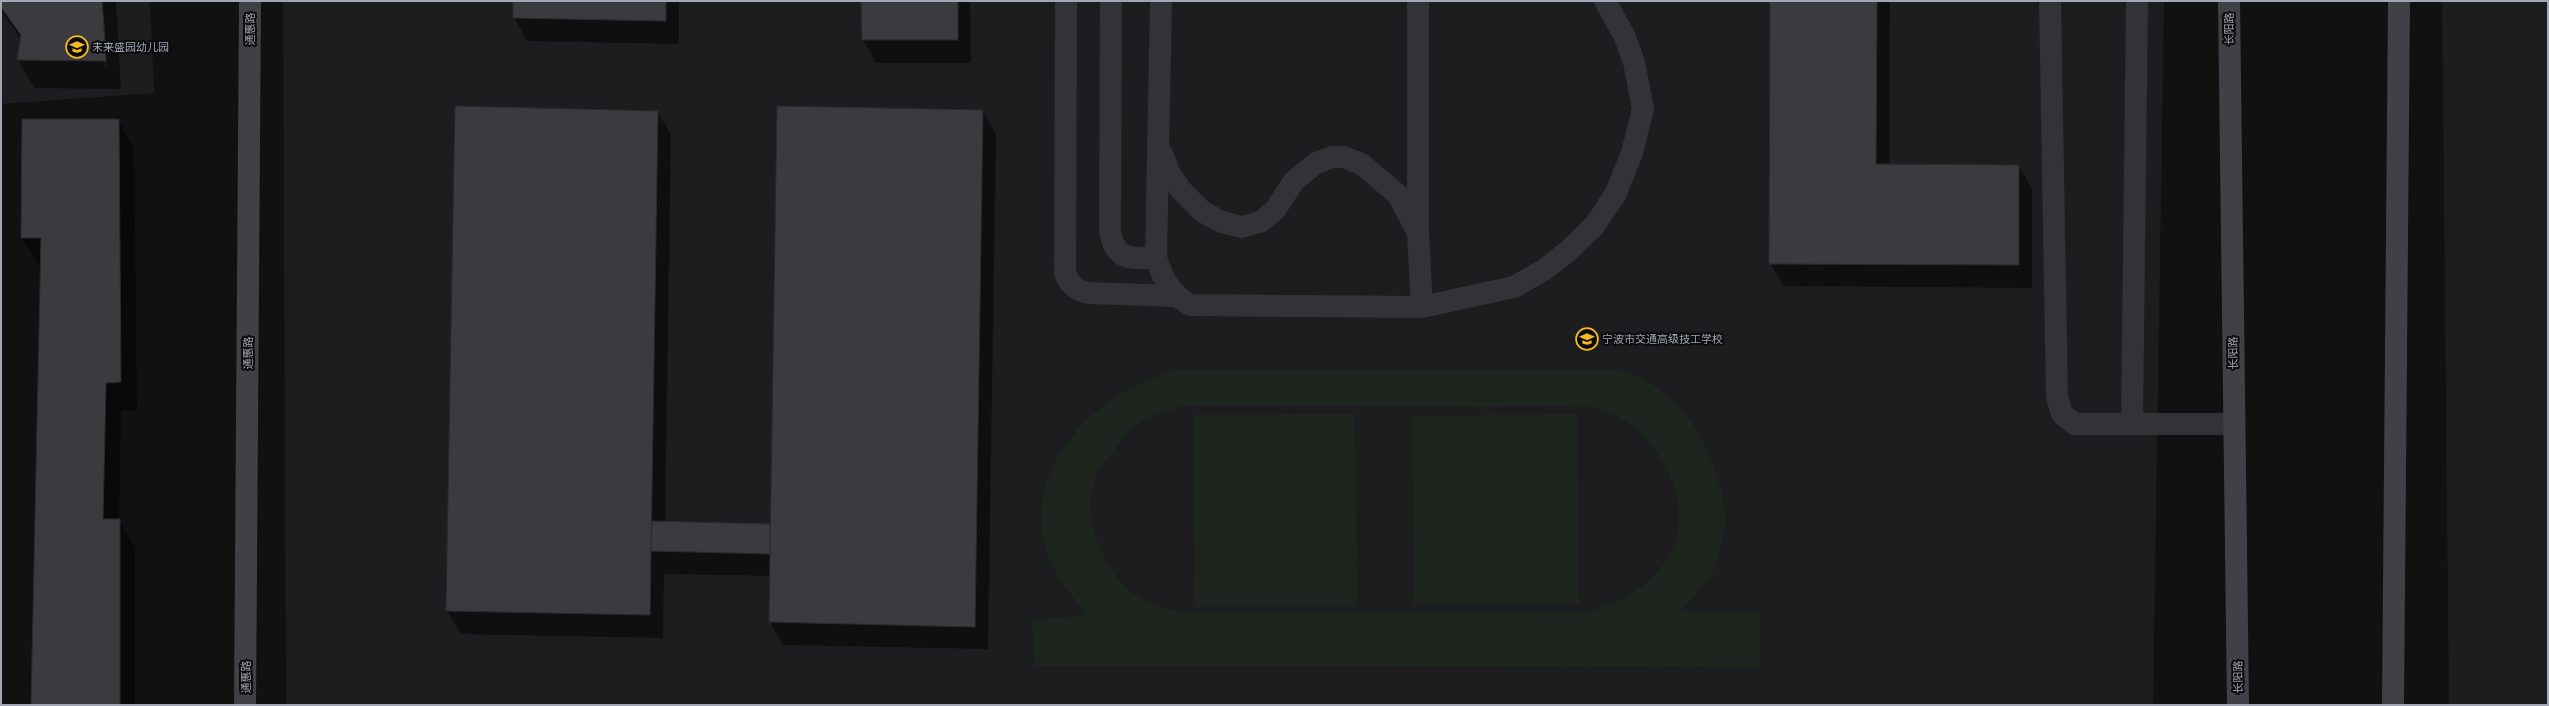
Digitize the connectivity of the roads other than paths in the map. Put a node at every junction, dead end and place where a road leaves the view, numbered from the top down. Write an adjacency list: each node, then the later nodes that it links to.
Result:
1 (250, 1): 18 (main road, 通惠路)
2 (1066, 1): 14 (lane)
3 (1111, 1): 13 (lane)
4 (1161, 1): 11 (lane)
5 (1418, 1): 12 (lane)
6 (1605, 1): 15 (lane)
7 (2050, 1): 16 (lane)
8 (2137, 1): 16 (lane)
9 (2229, 1): 17 (main road, 长阳路)
10 (2400, 1): 20 (main road)
11 (1158, 145): 12 (lane); 13 (lane)
12 (1418, 233): 15 (lane)
13 (1156, 258): 14 (lane)
14 (1176, 296): 15 (lane)
15 (1422, 307)
16 (2132, 424): 17 (lane)
17 (2234, 424): 19 (main road, 长阳路)
18 (245, 705)
19 (2238, 705)
20 (2393, 705)

